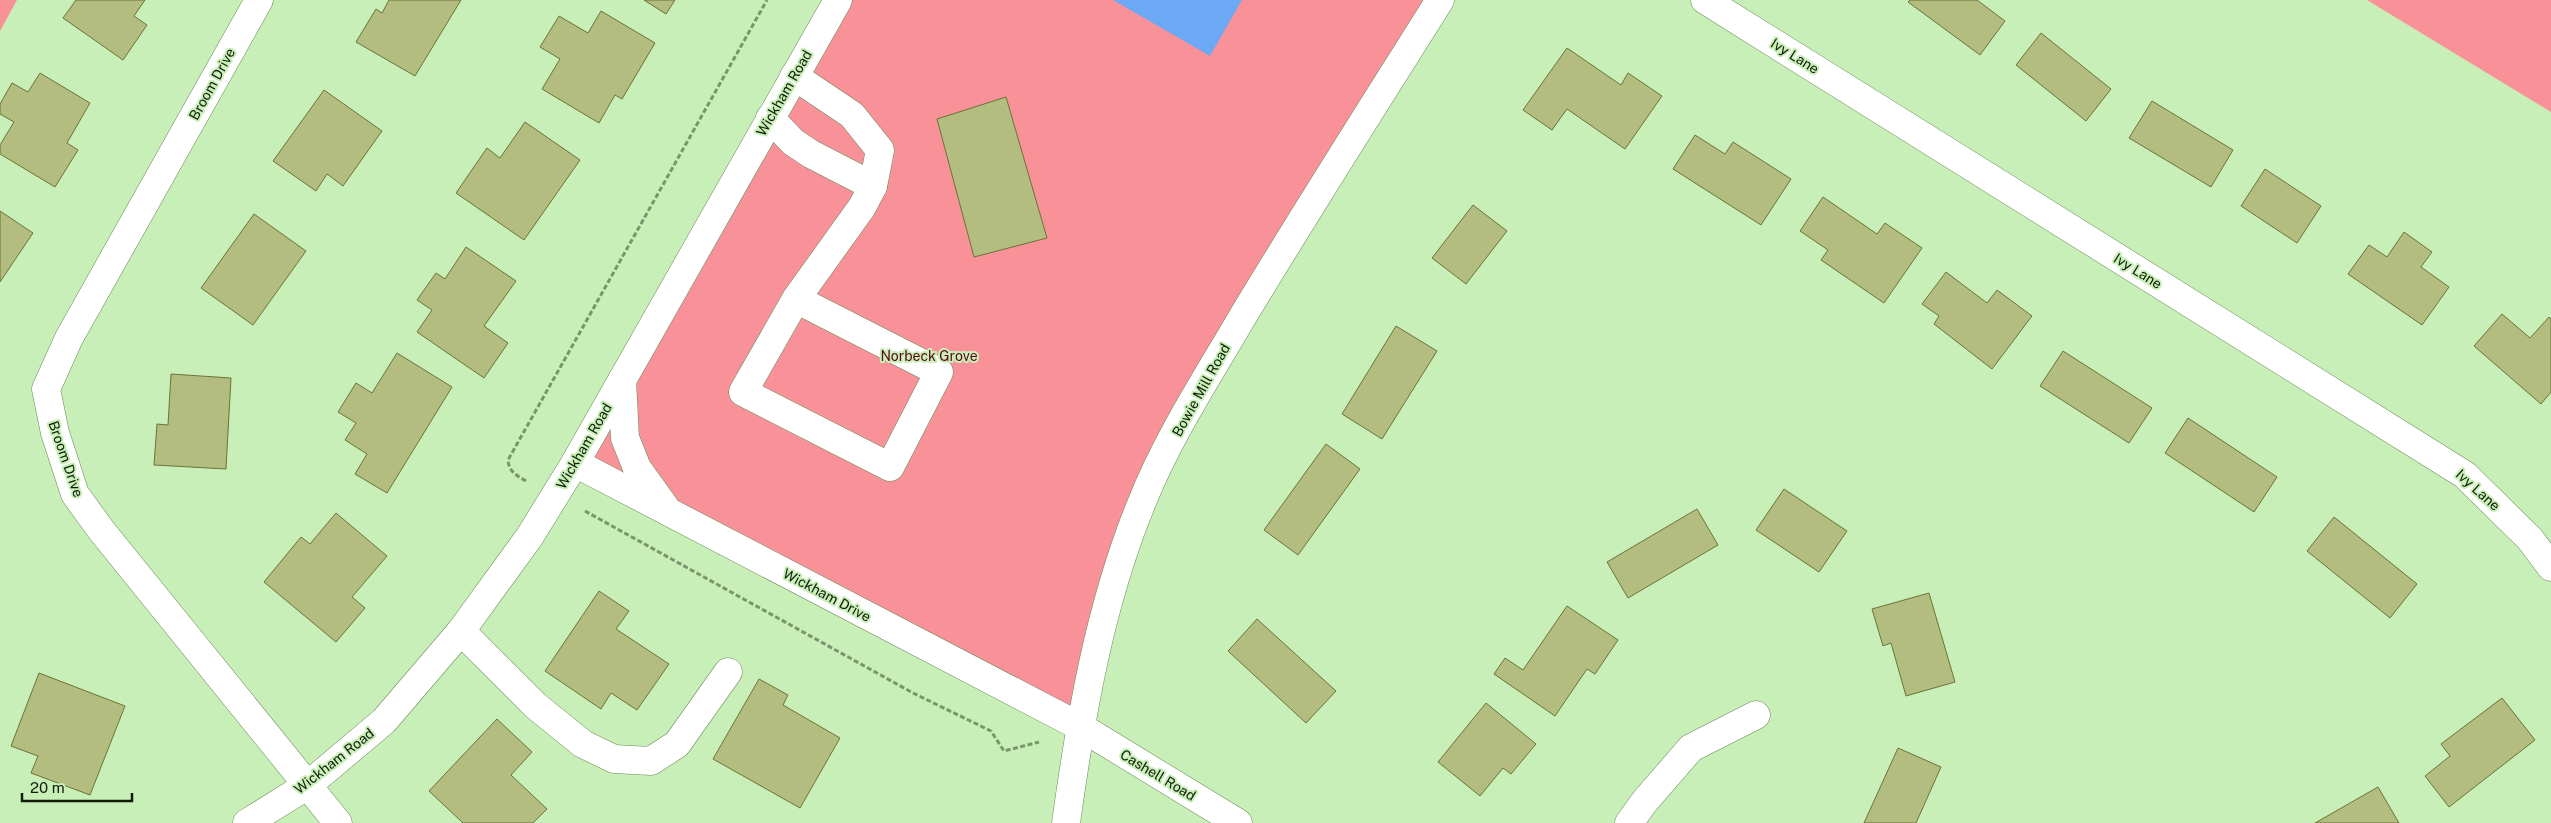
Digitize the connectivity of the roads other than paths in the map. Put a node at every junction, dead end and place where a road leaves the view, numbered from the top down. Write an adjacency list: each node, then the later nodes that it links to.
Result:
1 (259, 0): 17 (street, Broom Drive)
2 (838, 0): 5 (street, Wickham Road)
3 (1440, 0): 16 (street, Bowie Mill Road)
4 (1705, 0): 12 (street, Ivy Lane)
5 (794, 76): 6 (street, Wickham Road); 7 (street)
6 (770, 118): 7 (street); 9 (street, Wickham Road)
7 (873, 186): 8 (street)
8 (796, 299): 8 (street)
9 (622, 380): 10 (street, Wickham Road); 11 (street)
10 (575, 463): 11 (street, Wickham Drive); 13 (street, Wickham Road)
11 (669, 513): 16 (street, Wickham Drive)
12 (2551, 567)
13 (462, 631): 14 (street); 17 (street, Wickham Road)
14 (728, 672)
15 (1756, 715): 22 (street)
16 (1079, 726): 20 (street, Bowie Mill Road); 21 (street, Cashell Road)
17 (308, 784): 18 (street, Wickham Road); 19 (street, Broom Drive)
18 (247, 823)
19 (338, 823)
20 (1066, 823)
21 (1238, 823)
22 (1630, 823)

